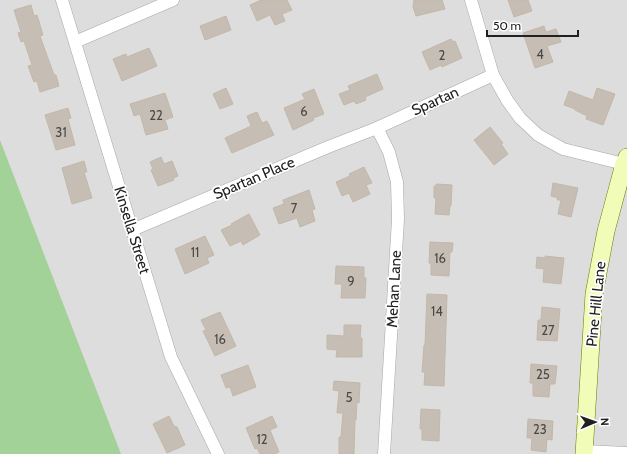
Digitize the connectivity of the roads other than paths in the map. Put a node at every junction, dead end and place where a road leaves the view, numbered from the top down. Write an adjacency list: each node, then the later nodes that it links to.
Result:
1 (62, 0): 4 (street, Kinsella Street)
2 (173, 0): 4 (street)
3 (470, 0): 5 (street)
4 (75, 42): 8 (street, Kinsella Street)
5 (493, 75): 6 (street, Spartan); 7 (street)
6 (377, 128): 8 (street, Spartan Place); 12 (street, Mehan Lane)
7 (625, 160): 9 (street, Pine Hill Lane)
8 (132, 230): 11 (street, Kinsella Street)
9 (584, 453): 10 (street)
10 (627, 453)
11 (218, 454)
12 (384, 454)

